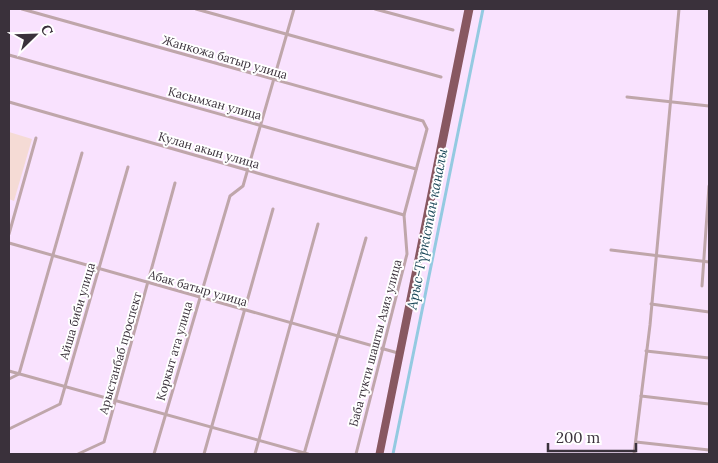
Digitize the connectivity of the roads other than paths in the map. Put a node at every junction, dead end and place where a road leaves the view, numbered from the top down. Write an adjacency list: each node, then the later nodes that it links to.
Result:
1 (22, 9): 11 (street, Жанкожа батыр улица)
2 (196, 9): 8 (street)
3 (294, 9): 8 (street)
4 (376, 9): 7 (street)
5 (469, 9): 48 (highway); 69 (highway)
6 (679, 9): 14 (street)
7 (452, 30)
8 (286, 34): 10 (street); 11 (street)
9 (9, 55): 17 (street, Касымхан улица)
10 (441, 77)
11 (273, 80): 16 (street, Жанкожа батыр улица); 17 (street)
12 (627, 96): 14 (street)
13 (9, 102): 22 (street, Кулан акын улица)
14 (670, 102): 15 (street); 34 (street)
15 (709, 106)
16 (423, 121): 21 (street, Баба тукти шашты Азиз улица)
17 (261, 125): 21 (street, Касымхан улица); 22 (street)
18 (36, 138): 29 (street)
19 (82, 153): 33 (street)
20 (128, 167): 37 (street, Айша биби улица)
21 (416, 169): 27 (street, Баба тукти шашты Азиз улица)
22 (248, 170): 27 (street, Кулан акын улица); 40 (street, Коркыт ата улица)
23 (175, 183): 38 (street, Арыстанбаб проспект)
24 (709, 186): 26 (street)
25 (273, 209): 42 (street)
26 (708, 213): 35 (street)
27 (404, 215): 46 (street, Баба тукти шашты Азиз улица)
28 (318, 224): 44 (street)
29 (9, 234)
30 (366, 238): 45 (street)
31 (9, 243): 33 (street, Абак батыр улица)
32 (611, 250): 34 (street)
33 (53, 256): 37 (street, Абак батыр улица); 51 (street)
34 (655, 256): 35 (street); 41 (street)
35 (704, 262): 36 (street); 39 (street)
36 (709, 262)
37 (98, 268): 38 (street, Абак батыр улица); 53 (street, Айша биби улица)
38 (149, 282): 40 (street, Абак батыр улица); 55 (street, Арыстанбаб проспект)
39 (702, 286)
40 (199, 297): 42 (street, Абак батыр улица); 57 (street, Коркыт ата улица)
41 (651, 304): 43 (street); 47 (street)
42 (246, 311): 44 (street, Абак батыр улица); 58 (street)
43 (709, 312)
44 (292, 324): 45 (street, Абак батыр улица); 60 (street)
45 (338, 336): 46 (street, Абак батыр улица); 67 (street)
46 (382, 349): 48 (street, Абак батыр улица); 68 (street, Баба тукти шашты Азиз улица)
47 (646, 351): 49 (street); 54 (street)
48 (398, 353): 69 (highway)
49 (709, 358)
50 (9, 370): 51 (street)
51 (19, 374): 52 (street); 53 (street)
52 (9, 379)
53 (65, 387): 55 (street); 59 (street, Айша биби улица)
54 (641, 396): 56 (street); 61 (street)
55 (117, 400): 57 (street); 63 (street, Арыстанбаб проспект)
56 (709, 404)
57 (165, 414): 58 (street); 64 (street, Коркыт ата улица)
58 (212, 426): 60 (street); 65 (street)
59 (9, 429)
60 (259, 440): 66 (street); 67 (street)
61 (636, 442): 62 (street); 70 (street)
62 (709, 450)
63 (78, 454)
64 (154, 454)
65 (204, 454)
66 (255, 454)
67 (305, 454)
68 (356, 454)
69 (379, 454)
70 (634, 454)

